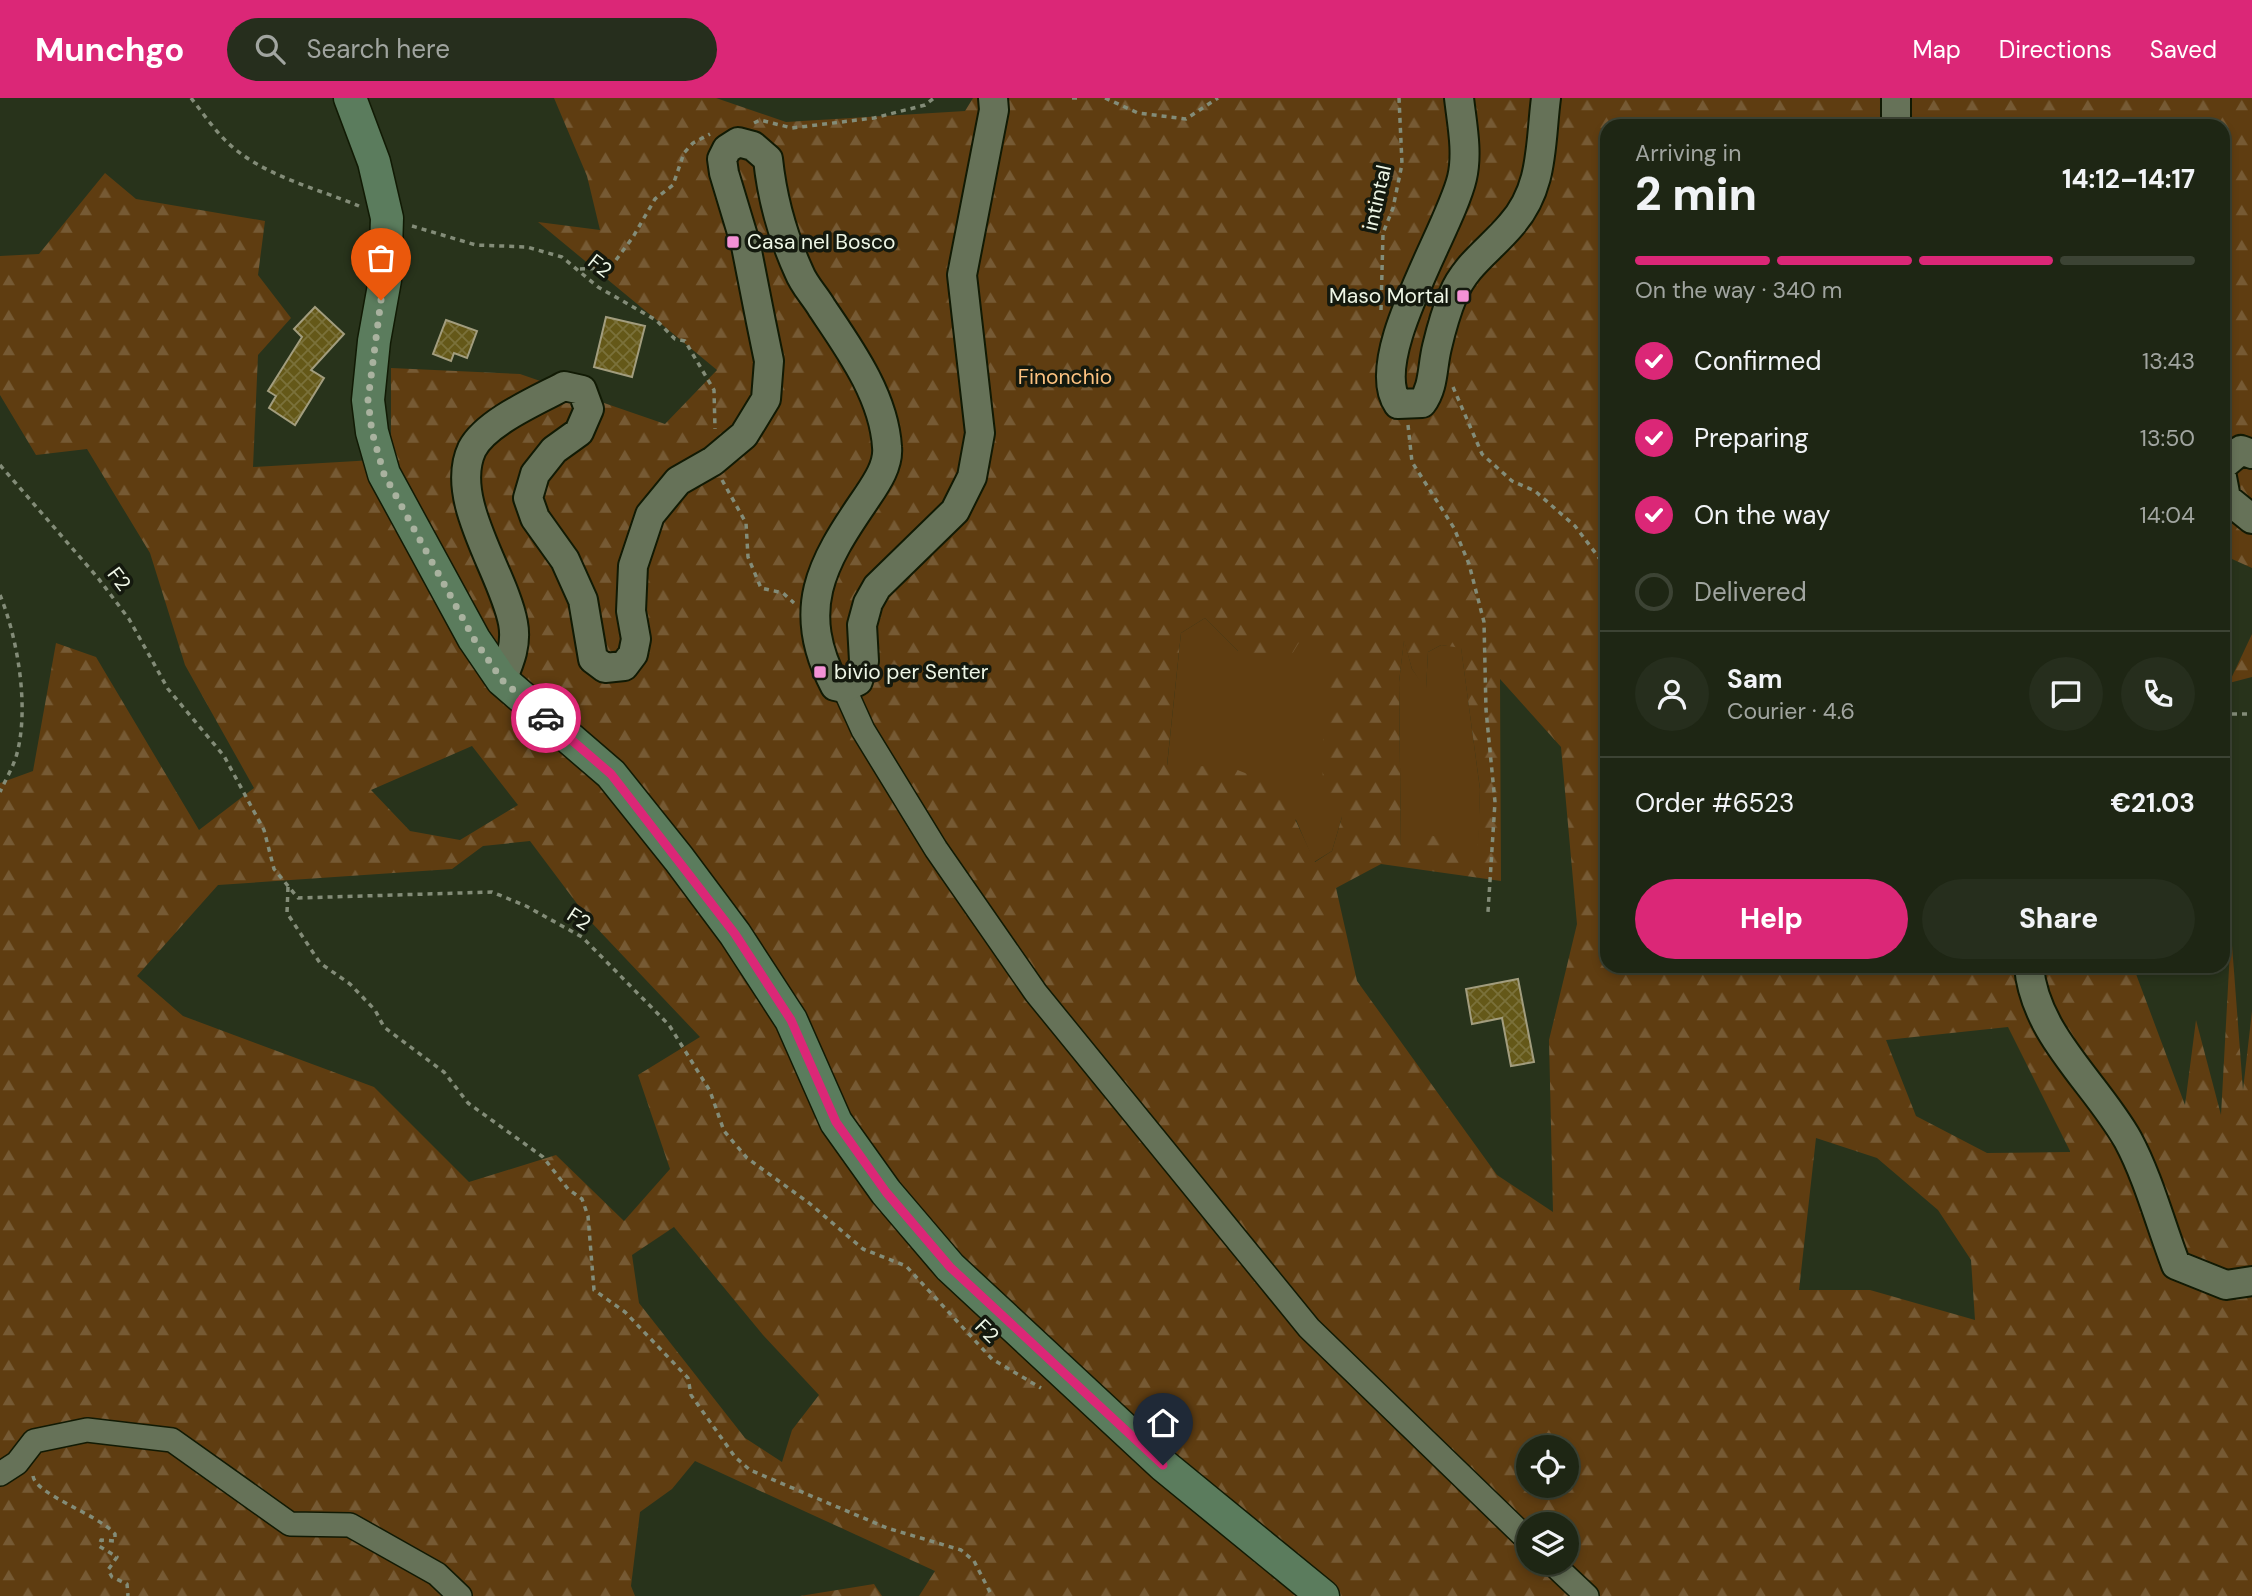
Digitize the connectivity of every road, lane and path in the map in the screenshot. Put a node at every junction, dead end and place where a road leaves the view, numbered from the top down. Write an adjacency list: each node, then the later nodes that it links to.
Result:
1 (191, 98): 13 (path, F2)
2 (350, 98): 13 (main road)
3 (993, 98): 27 (street)
4 (1072, 98): 5 (path)
5 (1080, 98)
6 (1105, 98): 7 (path)
7 (1218, 98)
8 (1399, 98): 14 (path, intintal)
9 (1459, 98): 14 (street)
10 (1546, 98): 16 (street)
11 (1896, 98): 12 (street)
12 (1896, 119)
13 (387, 218): 19 (path, F2); 26 (main road)
14 (1397, 342): 16 (street)
15 (1453, 386): 23 (path)
16 (1410, 406): 32 (path)
17 (2252, 454): 18 (street)
18 (2230, 459)
19 (713, 461): 25 (path); 25 (street); 26 (street)
20 (0, 465): 31 (path, F2 / F2)
21 (2230, 501): 22 (street)
22 (2252, 520)
23 (1600, 559)
24 (0, 595): 30 (path)
25 (815, 627): 27 (street)
26 (502, 680): 42 (main road)
27 (845, 688): 37 (street)
28 (2230, 714): 29 (path)
29 (2252, 714)
30 (0, 792)
31 (285, 882): 35 (path, F2); 41 (path)
32 (1488, 912)
33 (2029, 973): 34 (street)
34 (2252, 1281)
35 (1044, 1389)
36 (8, 1468): 39 (path); 40 (street)
37 (1516, 1527)
38 (1565, 1575): 43 (street)
39 (128, 1596)
40 (460, 1596)
41 (992, 1596)
42 (1323, 1596)
43 (1587, 1596)

